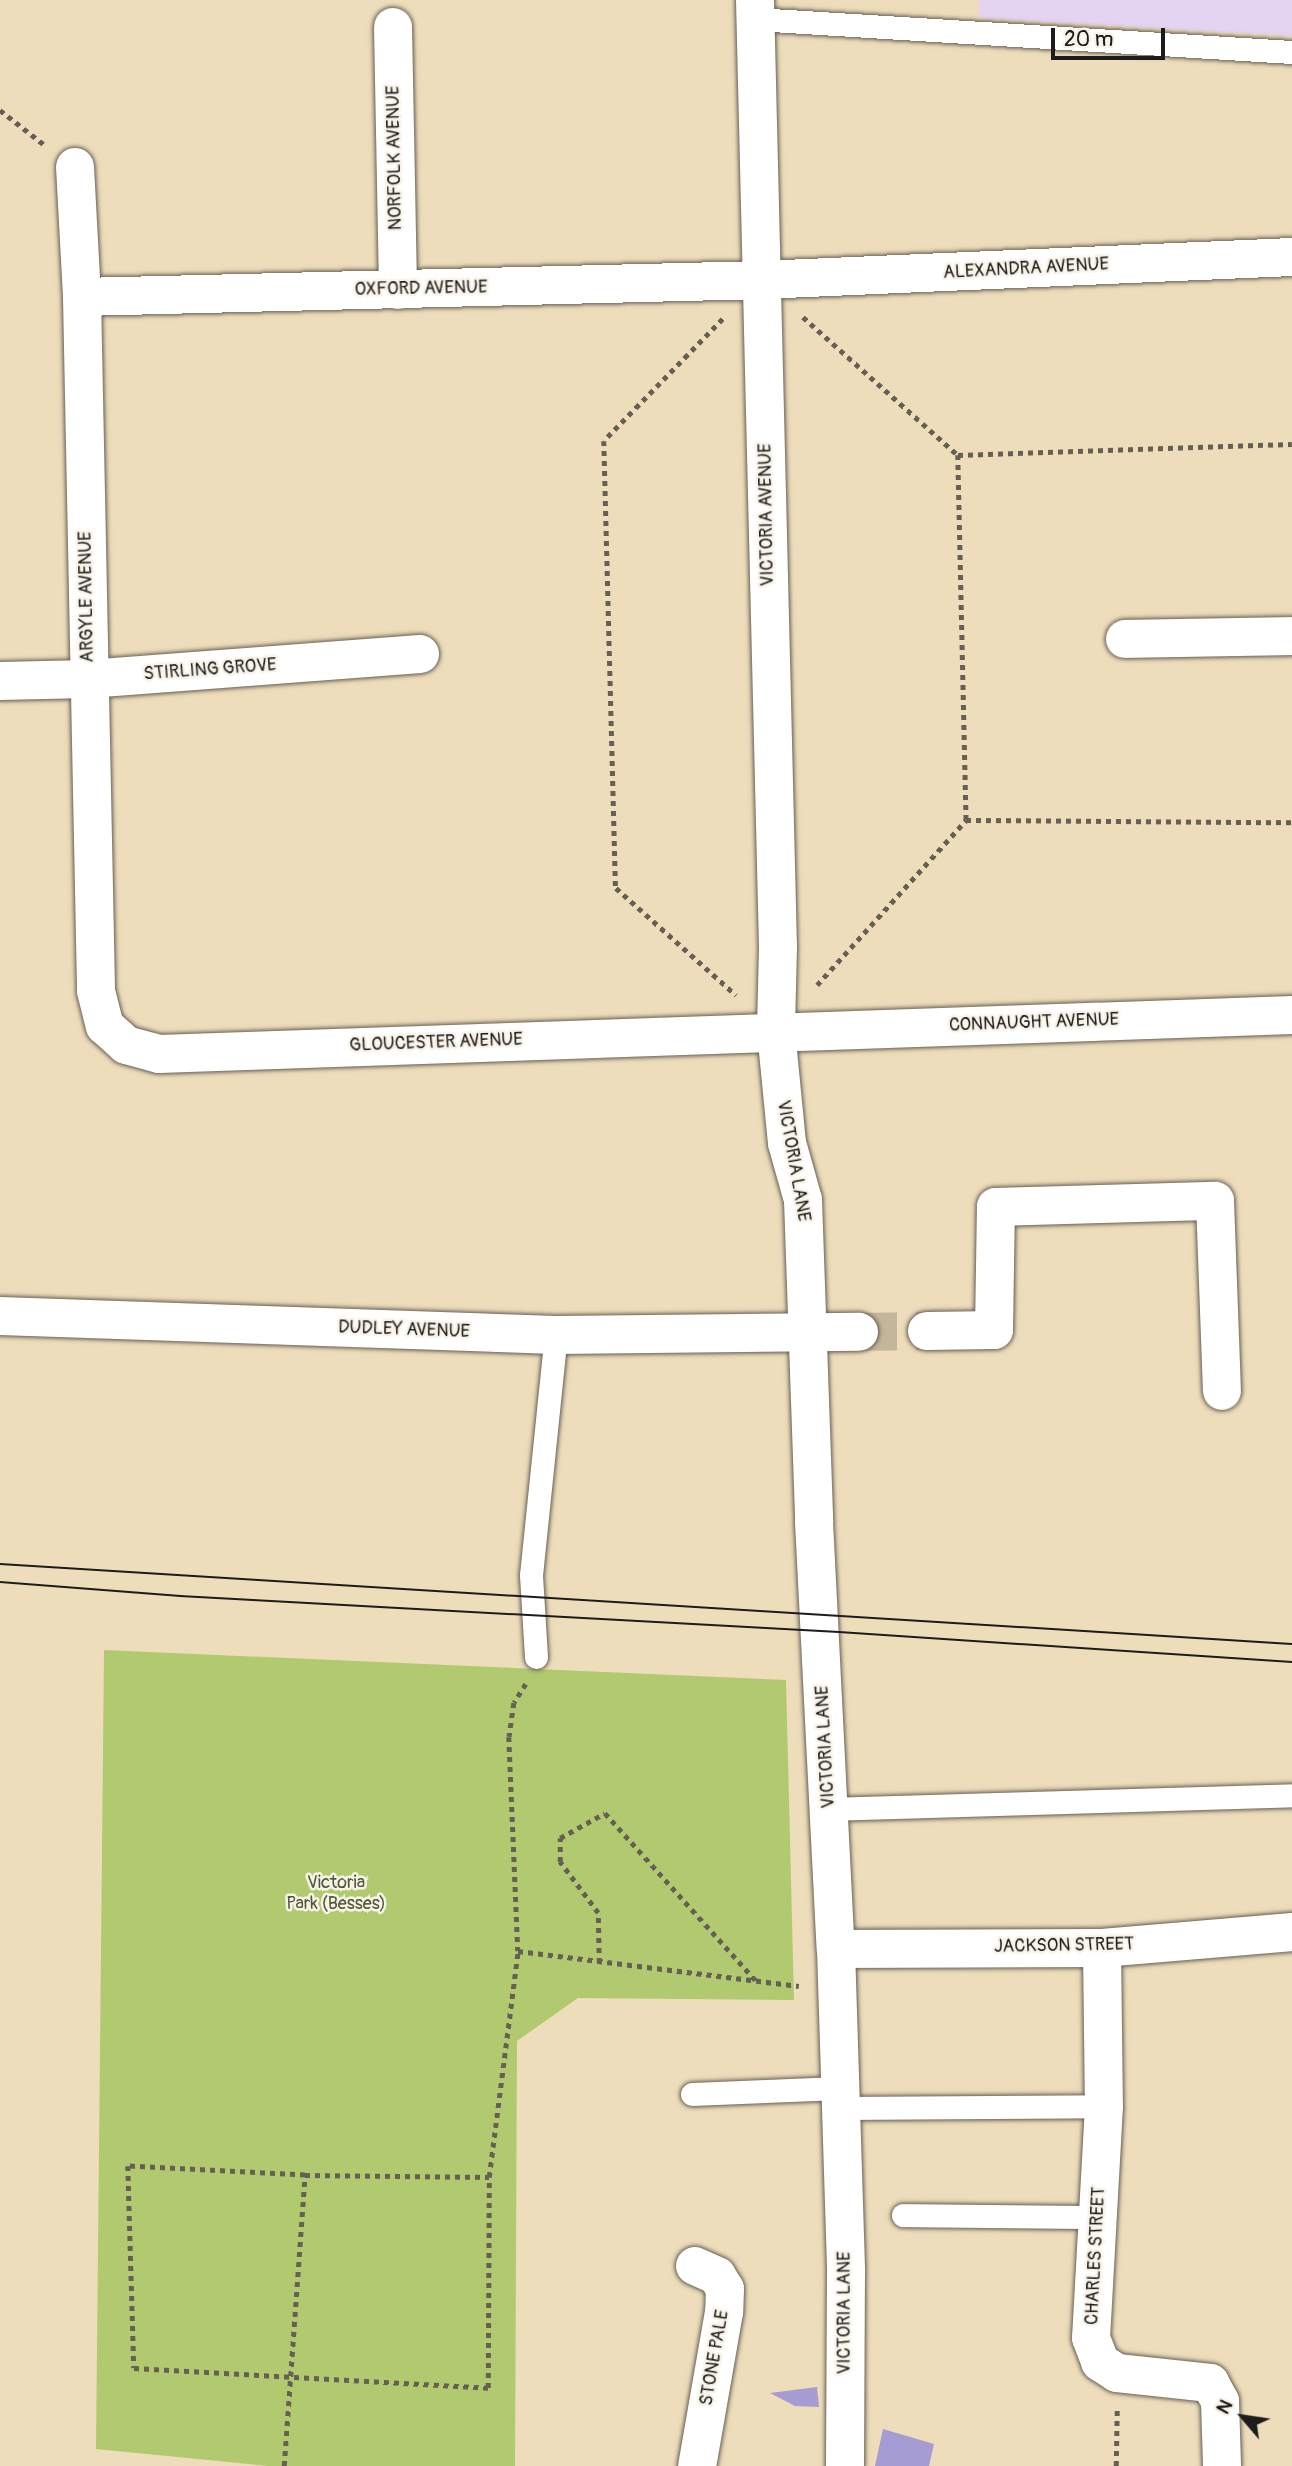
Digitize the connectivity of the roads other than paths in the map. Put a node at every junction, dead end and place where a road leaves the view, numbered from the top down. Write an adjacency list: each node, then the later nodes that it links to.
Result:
1 (755, 9): 3 (lane); 6 (street, VICTORIA AVENUE)
2 (393, 27): 7 (street, NORFOLK AVENUE)
3 (1292, 52)
4 (75, 167): 8 (street, ARGYLE AVENUE)
5 (1292, 257): 6 (street, ALEXANDRA AVENUE)
6 (761, 280): 7 (street, OXFORD AVENUE); 16 (street, VICTORIA AVENUE)
7 (398, 290): 8 (street, OXFORD AVENUE)
8 (82, 298): 12 (street, ARGYLE AVENUE)
9 (1292, 636): 10 (street)
10 (1125, 639)
11 (420, 654): 12 (street, STIRLING GROVE)
12 (88, 679): 13 (street, STIRLING GROVE); 15 (street, ARGYLE AVENUE)
13 (0, 681)
14 (1292, 1015): 16 (street, CONNAUGHT AVENUE)
15 (105, 1026): 16 (street, GLOUCESTER AVENUE)
16 (776, 1031): 19 (street, VICTORIA LANE)
17 (0, 1316): 21 (street, DUDLEY AVENUE)
18 (927, 1331): 22 (street)
19 (809, 1332): 20 (street, DUDLEY AVENUE); 21 (street, DUDLEY AVENUE); 25 (street, VICTORIA LANE)
20 (859, 1332)
21 (556, 1335): 23 (lane)
22 (1222, 1391)
23 (536, 1657)
24 (1292, 1795): 25 (lane)
25 (830, 1809): 28 (street, VICTORIA LANE)
26 (1292, 1932): 27 (street, JACKSON STREET)
27 (1102, 1948): 28 (street, JACKSON STREET); 31 (street, CHARLES STREET)
28 (836, 1949): 30 (street, VICTORIA LANE)
29 (692, 2094): 30 (lane)
30 (839, 2098): 31 (lane); 36 (street, VICTORIA LANE)
31 (1104, 2106): 33 (street, CHARLES STREET)
32 (903, 2215): 33 (lane)
33 (1098, 2217): 37 (street, CHARLES STREET)
34 (695, 2266): 35 (street, STONE PALE)
35 (697, 2466)
36 (845, 2466)
37 (1222, 2466)

